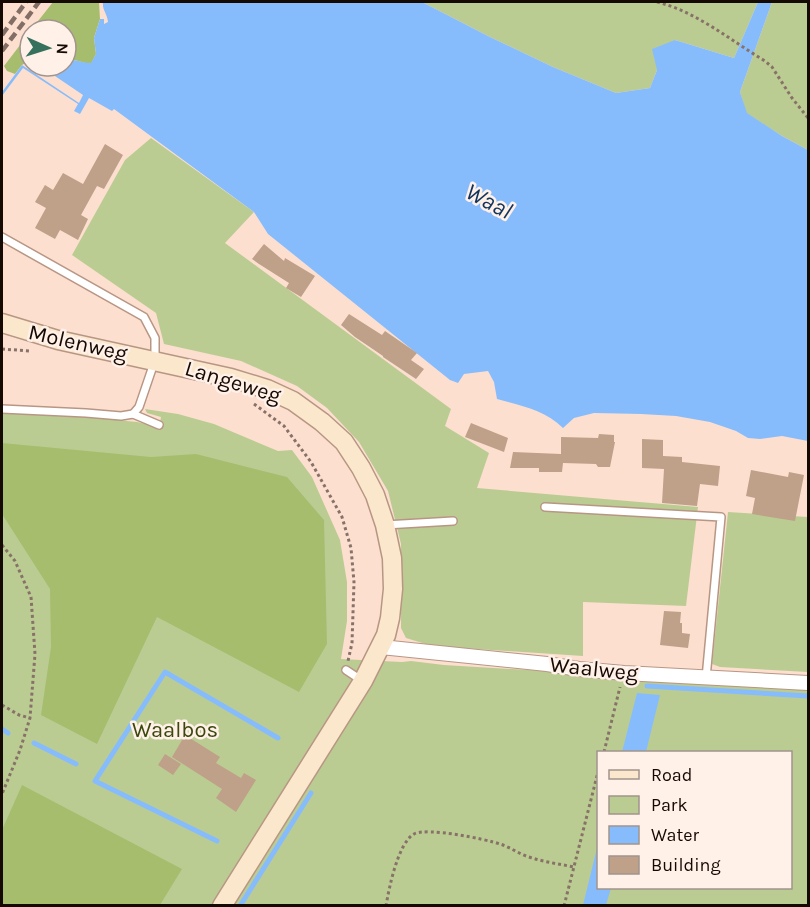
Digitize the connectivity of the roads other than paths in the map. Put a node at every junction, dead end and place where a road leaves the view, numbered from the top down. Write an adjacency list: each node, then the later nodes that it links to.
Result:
1 (2, 237): 3 (lane, Langeweg)
2 (2, 324): 3 (main road, Molenweg)
3 (155, 360): 5 (lane); 9 (main road, Langeweg)
4 (2, 409): 5 (lane)
5 (133, 414): 6 (lane)
6 (159, 425)
7 (545, 507): 12 (lane)
8 (453, 521): 9 (lane)
9 (386, 525): 10 (main road, Langeweg)
10 (381, 647): 12 (street, Waalweg); 13 (main road, Langeweg)
11 (346, 670): 13 (lane)
12 (706, 678): 14 (street, Waalweg)
13 (363, 681): 15 (main road, Langeweg)
14 (808, 682)
15 (222, 906)

